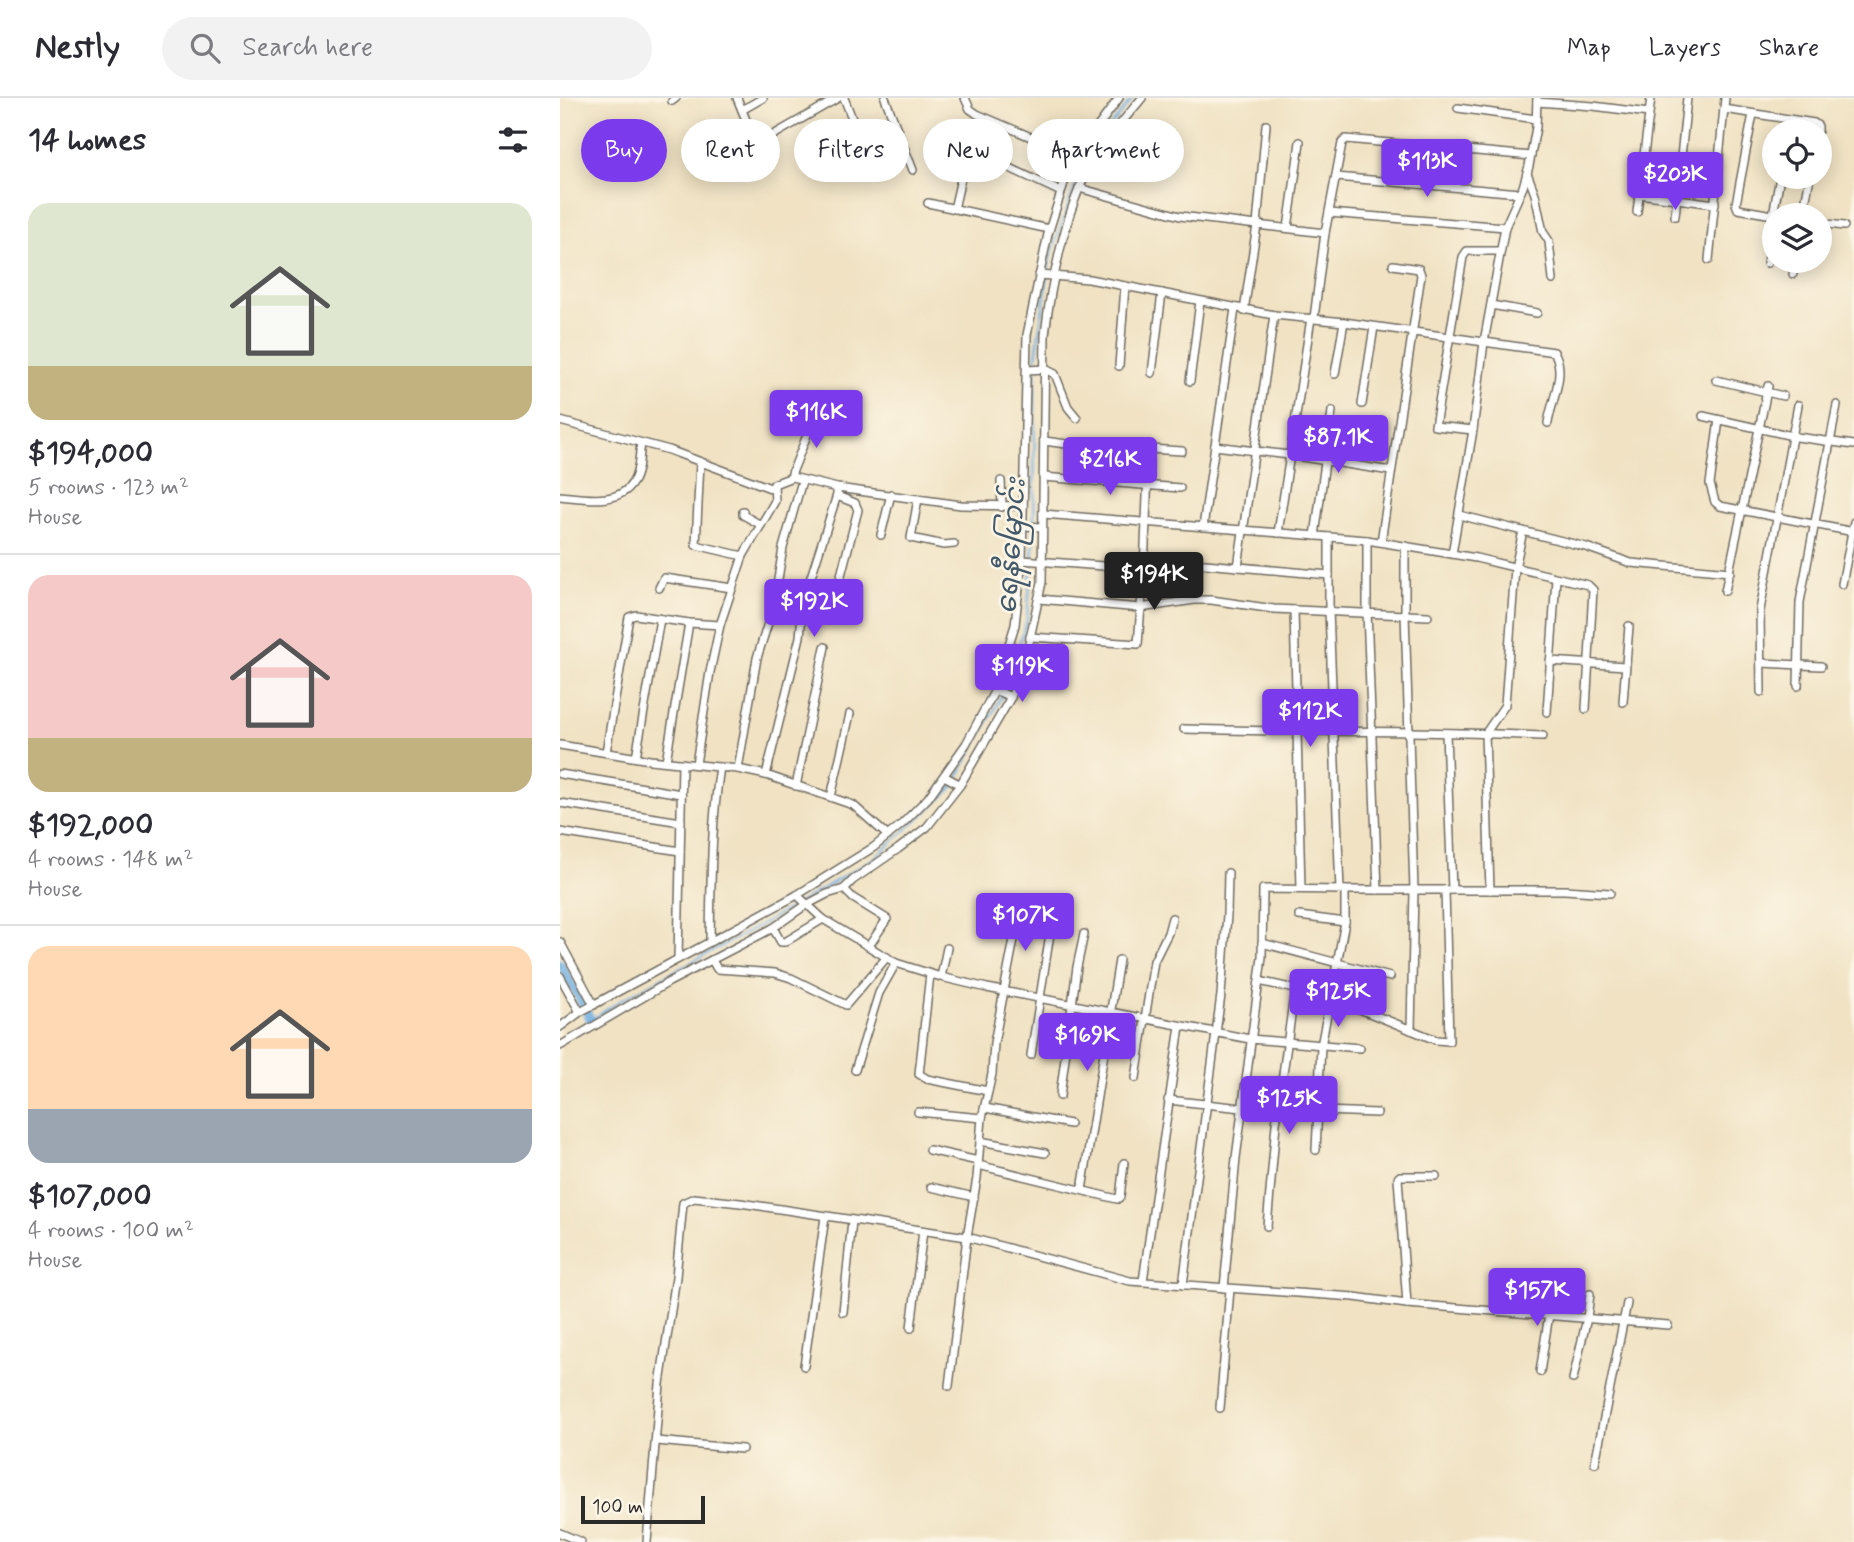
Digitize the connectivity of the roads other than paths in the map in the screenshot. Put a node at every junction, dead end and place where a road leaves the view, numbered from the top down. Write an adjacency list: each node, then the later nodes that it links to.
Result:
1 (737, 98): 15 (street)
2 (763, 98): 15 (street)
3 (838, 98): 15 (street)
4 (844, 98): 18 (street)
5 (885, 98): 26 (street)
6 (965, 98): 23 (street)
7 (1119, 98): 19 (street)
8 (1142, 98): 30 (street)
9 (1651, 98): 16 (street)
10 (1687, 98): 34 (street)
11 (1725, 98): 14 (street)
12 (1537, 100): 16 (street); 20 (street)
13 (1458, 108): 20 (street)
14 (1724, 109): 17 (street); 36 (street)
15 (741, 110)
16 (1649, 113): 33 (street)
17 (1753, 114): 21 (street); 40 (street)
18 (852, 119)
19 (1103, 119)
20 (1536, 119): 25 (street)
21 (1784, 119)
22 (1266, 125): 43 (street)
23 (1027, 135)
24 (1300, 142): 47 (street)
25 (1531, 156): 27 (street); 28 (street)
26 (913, 170)
27 (1527, 173): 32 (street); 54 (street)
28 (1336, 177): 32 (street); 39 (street)
29 (1066, 182): 31 (street)
30 (1079, 188): 43 (street); 53 (street)
31 (1061, 192): 37 (street); 46 (street)
32 (1520, 193): 45 (street)
33 (1639, 194): 34 (street); 38 (street)
34 (1677, 198): 36 (street); 41 (street)
35 (928, 203): 37 (street)
36 (1715, 204): 50 (street)
37 (954, 209): 46 (street)
38 (1637, 212)
39 (1329, 213): 45 (street); 48 (street)
40 (1762, 213)
41 (1675, 216)
42 (1832, 224): 44 (street)
43 (1257, 225): 47 (street); 60 (street)
44 (1844, 226)
45 (1505, 227): 49 (street)
46 (1049, 229): 52 (street)
47 (1288, 229): 48 (street)
48 (1325, 233): 63 (street)
49 (1501, 251): 58 (street); 67 (street)
50 (1709, 260)
51 (1394, 265): 66 (street)
52 (1041, 275): 53 (street); 115 (street)
53 (1055, 276): 55 (street); 70 (street)
54 (1553, 280)
55 (1125, 286): 56 (street); 69 (street)
56 (1161, 293): 57 (street); 72 (street)
57 (1200, 301): 59 (street); 75 (street)
58 (1491, 305): 61 (street); 68 (street)
59 (1235, 309): 60 (street); 95 (street)
60 (1244, 311): 62 (street)
61 (1537, 313)
62 (1273, 315): 63 (street); 97 (street)
63 (1312, 318): 64 (street); 99 (street)
64 (1343, 322): 65 (street); 73 (street)
65 (1374, 327): 66 (street); 78 (street)
66 (1412, 332): 67 (street); 102 (street)
67 (1448, 337): 68 (street); 89 (street)
68 (1484, 341): 87 (street); 89 (street)
69 (1119, 366)
70 (1044, 369): 71 (street); 83 (street); 91 (street)
71 (1027, 370)
72 (1152, 373)
73 (1335, 374)
74 (1716, 380): 76 (street)
75 (1190, 381)
76 (1768, 389): 77 (street); 88 (street)
77 (1783, 396)
78 (1362, 404)
79 (1837, 404): 92 (street)
80 (1798, 405): 90 (street)
81 (1332, 411): 100 (street)
82 (1703, 416): 85 (street)
83 (1077, 418)
84 (813, 419): 103 (street)
85 (1719, 420): 88 (street); 116 (street)
86 (560, 421): 93 (street)
87 (1548, 423)
88 (1759, 429): 90 (street); 116 (street)
89 (1473, 430): 119 (street)
90 (1793, 436): 92 (street); 120 (street)
91 (1044, 441): 96 (street); 104 (street)
92 (1831, 442): 94 (street); 123 (street)
93 (641, 444): 101 (street); 111 (street)
94 (1854, 445)
95 (1215, 446): 97 (street); 127 (street)
96 (1149, 449): 98 (street); 107 (street)
97 (1254, 450): 99 (street); 128 (street)
98 (1182, 451)
99 (1289, 454): 100 (street); 131 (street)
100 (1325, 462): 102 (street); 133 (street)
101 (700, 466): 109 (street); 140 (street)
102 (1391, 471): 136 (street)
103 (792, 477): 106 (street); 109 (street)
104 (1043, 477): 107 (street); 118 (street)
105 (1000, 481): 114 (street)
106 (802, 482): 110 (street); 196 (street)
107 (1147, 486): 108 (street); 121 (street)
108 (1180, 488)
109 (774, 492): 124 (street)
110 (837, 492): 112 (street); 149 (street); 198 (street)
111 (560, 496)
112 (891, 496): 113 (street); 132 (street)
113 (918, 501): 114 (street); 137 (street)
114 (1002, 507): 115 (street)
115 (1023, 510): 125 (street)
116 (1743, 510): 120 (street); 146 (street)
117 (743, 511): 124 (street)
118 (1043, 514): 121 (street); 126 (street)
119 (1459, 515): 129 (street); 139 (street)
120 (1778, 517): 123 (street); 169 (street)
121 (1146, 522): 127 (street); 145 (street)
122 (1854, 522): 130 (street)
123 (1815, 524): 130 (street); 170 (street)
124 (761, 525): 140 (street)
125 (1024, 526): 126 (street); 141 (street)
126 (1042, 527): 142 (street)
127 (1203, 527): 128 (street)
128 (1243, 530): 131 (street); 143 (street)
129 (1522, 531): 144 (street); 146 (street)
130 (1853, 532): 150 (street)
131 (1278, 533): 133 (street)
132 (881, 535)
133 (1315, 536): 134 (street)
134 (1329, 537): 135 (street); 147 (street)
135 (1367, 540): 136 (street); 158 (street)
136 (1381, 542): 138 (street)
137 (954, 544)
138 (1405, 546): 139 (street); 159 (street)
139 (1452, 554): 144 (street)
140 (743, 556): 152 (street)
141 (1024, 560): 142 (street); 174 (street)
142 (1040, 560): 145 (street); 154 (street)
143 (1238, 567): 145 (street); 147 (street)
144 (1515, 568): 148 (street); 187 (street)
145 (1144, 569): 155 (street)
146 (1730, 572): 153 (street)
147 (1329, 575): 157 (street)
148 (1556, 578): 167 (street); 168 (street)
149 (839, 583)
150 (1842, 584)
151 (659, 588): 152 (street)
152 (732, 588): 163 (street)
153 (1726, 591)
154 (1039, 599): 155 (street); 165 (street)
155 (1140, 608): 156 (street); 165 (street)
156 (1294, 610): 157 (street); 185 (street)
157 (1329, 611): 158 (street); 183 (street)
158 (1367, 612): 159 (street); 182 (street)
159 (1405, 614): 160 (street); 184 (street)
160 (1428, 616)
161 (660, 619): 162 (street); 190 (street); 191 (street)
162 (690, 623): 163 (street); 192 (street)
163 (720, 625): 194 (street)
164 (1629, 626): 171 (street)
165 (1031, 637): 176 (street)
166 (825, 647): 201 (street)
167 (1550, 661): 168 (street); 179 (street)
168 (1588, 663): 171 (street); 178 (street)
169 (1761, 663): 170 (street); 175 (street)
170 (1798, 665): 172 (street); 173 (street)
171 (1625, 666): 177 (street)
172 (1821, 666)
173 (1798, 686)
174 (996, 690): 176 (street); 199 (street)
175 (1761, 692)
176 (1010, 696): 210 (street)
177 (1623, 702)
178 (1586, 709)
179 (1547, 712)
180 (849, 713): 203 (street)
181 (1184, 729): 185 (street)
182 (1371, 730): 183 (street); 184 (street); 213 (street)
183 (1333, 731): 185 (street); 212 (street)
184 (1408, 731): 186 (street); 214 (street)
185 (1296, 732): 211 (street)
186 (1446, 733): 187 (street); 215 (street)
187 (1485, 734): 188 (street); 216 (street)
188 (1543, 736)
189 (560, 745): 190 (street)
190 (606, 752): 191 (street)
191 (636, 757): 192 (street)
192 (666, 761): 193 (street)
193 (682, 763): 194 (street); 202 (street)
194 (696, 764): 195 (street)
195 (720, 767): 196 (street); 228 (street)
196 (738, 769): 198 (street)
197 (560, 775): 202 (street)
198 (765, 775): 201 (street)
199 (945, 777): 200 (street); 207 (street)
200 (959, 784)
201 (796, 786): 203 (street)
202 (681, 794): 205 (street)
203 (831, 797): 207 (street)
204 (560, 803): 205 (street)
205 (681, 822): 208 (street)
206 (560, 832): 208 (street)
207 (888, 836): 218 (street)
208 (680, 851): 234 (street)
209 (1228, 873): 256 (street)
210 (844, 889): 219 (street); 231 (street)
211 (1301, 889): 212 (street); 230 (street)
212 (1342, 890): 213 (street); 225 (street)
213 (1378, 890): 214 (street)
214 (1414, 890): 215 (street); 255 (street)
215 (1449, 890): 216 (street); 255 (street)
216 (1490, 890): 217 (street)
217 (1610, 893)
218 (798, 896): 219 (street); 228 (street)
219 (805, 905): 223 (street); 226 (street)
220 (1020, 908): 244 (street)
221 (1299, 916): 225 (street)
222 (1172, 918): 252 (street)
223 (823, 919): 226 (street); 231 (street)
224 (1052, 921): 245 (street)
225 (1345, 922): 237 (street)
226 (773, 928): 235 (street)
227 (1084, 934): 249 (street)
228 (710, 940): 234 (street)
229 (560, 942): 248 (street)
230 (1262, 943): 237 (street); 243 (street)
231 (869, 946): 233 (street)
232 (947, 948): 241 (street)
233 (887, 957): 235 (street); 238 (street)
234 (678, 959): 248 (street)
235 (712, 960): 259 (street)
236 (1119, 960): 251 (street)
237 (1338, 961): 242 (street); 246 (street)
238 (902, 965): 239 (street); 263 (street)
239 (930, 974): 241 (street); 265 (street)
240 (560, 976): 250 (street)
241 (941, 977): 244 (street)
242 (1390, 977)
243 (1259, 981): 246 (street); 257 (street)
244 (1003, 992): 245 (street); 265 (street)
245 (1038, 998): 249 (street); 262 (street)
246 (1330, 1001): 255 (street); 260 (street)
247 (1293, 1002): 258 (street)
248 (594, 1005): 250 (street)
249 (1074, 1005): 251 (street); 266 (street)
250 (580, 1012): 254 (street)
251 (1110, 1012): 252 (street); 285 (street)
252 (1144, 1019): 253 (street); 264 (street)
253 (1180, 1026): 256 (street); 267 (street)
254 (560, 1027)
255 (1410, 1030)
256 (1215, 1032): 257 (street); 268 (street)
257 (1250, 1040): 258 (street); 270 (street)
258 (1287, 1043): 260 (street); 271 (street)
259 (560, 1046)
260 (1321, 1046): 261 (street); 272 (street)
261 (1360, 1048)
262 (1031, 1055)
263 (855, 1070)
264 (1136, 1078)
265 (988, 1091): 269 (street)
266 (1060, 1096)
267 (1168, 1100): 268 (street); 292 (street)
268 (1206, 1105): 270 (street); 293 (street)
269 (985, 1108): 275 (street); 276 (street)
270 (1242, 1108): 271 (street); 294 (street)
271 (1278, 1110): 272 (street); 289 (street)
272 (1317, 1111): 274 (street); 279 (street)
273 (918, 1112): 275 (street)
274 (1377, 1113)
275 (982, 1118): 277 (street)
276 (1070, 1124)
277 (980, 1142): 280 (street); 281 (street)
278 (929, 1150): 281 (street)
279 (1316, 1150)
280 (1045, 1153)
281 (978, 1163): 285 (street); 286 (street)
282 (1124, 1163): 285 (street)
283 (1436, 1176): 298 (street)
284 (931, 1187): 286 (street)
285 (1083, 1190)
286 (974, 1197): 291 (street)
287 (825, 1217): 288 (street); 305 (street); 310 (street)
288 (852, 1221): 290 (street); 299 (street)
289 (1267, 1226)
290 (923, 1231): 291 (street); 304 (street)
291 (968, 1234): 292 (street); 308 (street)
292 (1143, 1281): 293 (street)
293 (1183, 1285): 294 (street)
294 (1227, 1289): 298 (street); 309 (street)
295 (1590, 1294): 301 (street)
296 (1552, 1295): 300 (street)
297 (1627, 1303): 302 (street)
298 (1407, 1304): 300 (street)
299 (843, 1312)
300 (1549, 1315): 301 (street); 306 (street)
301 (1587, 1318): 302 (street); 307 (street)
302 (1623, 1321): 303 (street); 312 (street)
303 (1668, 1325)
304 (911, 1328)
305 (804, 1366)
306 (1539, 1372)
307 (1573, 1379)
308 (949, 1387)
309 (1220, 1409)
310 (657, 1441): 311 (street); 315 (street)
311 (742, 1448)
312 (1595, 1463)
313 (560, 1533): 314 (street)
314 (581, 1542)
315 (647, 1542)

